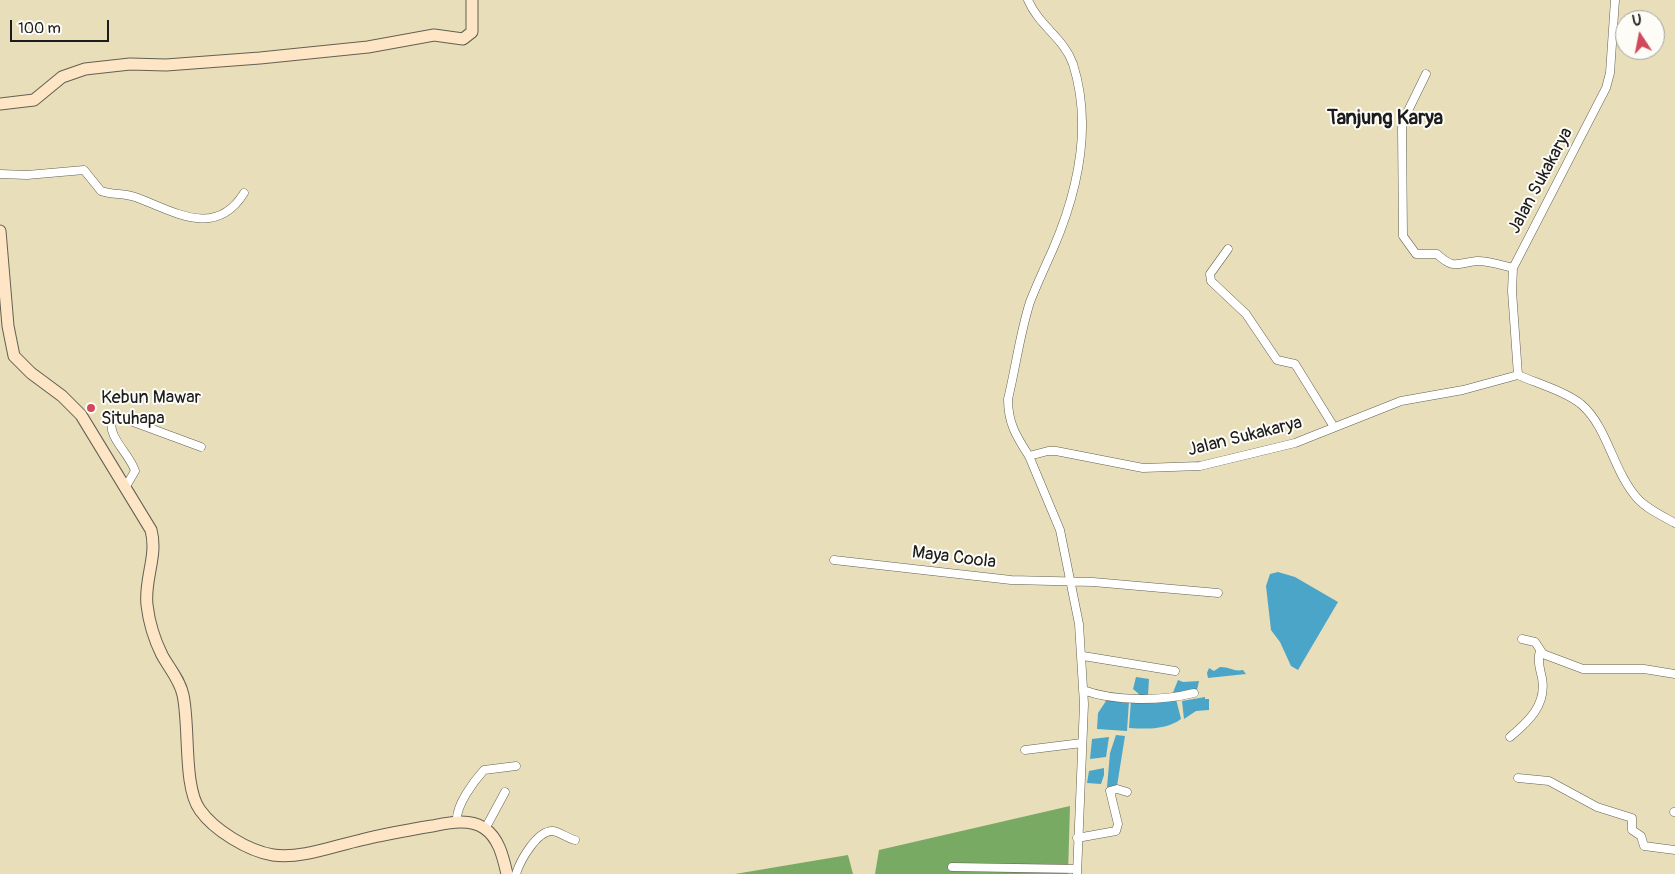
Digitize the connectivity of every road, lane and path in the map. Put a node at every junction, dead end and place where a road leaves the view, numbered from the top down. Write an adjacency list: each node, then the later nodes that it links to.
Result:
1 (472, 0): 5 (main road)
2 (1028, 0): 14 (street)
3 (1615, 0): 10 (street, Jalan Sukakarya)
4 (1426, 74): 10 (street)
5 (0, 104)
6 (0, 174): 7 (street)
7 (244, 193)
8 (0, 232): 15 (main road)
9 (1228, 249): 12 (street)
10 (1513, 268): 11 (street, Jalan Sukakarya)
11 (1518, 376): 12 (street, Jalan Sukakarya); 16 (street)
12 (1334, 427): 14 (street, Jalan Sukakarya)
13 (201, 448): 15 (street)
14 (1029, 456): 18 (street)
15 (125, 488): 34 (main road)
16 (1675, 524)
17 (834, 560): 18 (street, Maya Coola)
18 (1071, 581): 19 (street, Maya Coola); 22 (street)
19 (1218, 593)
20 (1522, 639): 21 (street)
21 (1540, 651): 24 (street); 27 (street)
22 (1083, 656): 23 (street); 25 (street)
23 (1175, 671)
24 (1675, 674)
25 (1084, 690): 26 (street); 28 (street)
26 (1194, 693)
27 (1510, 737)
28 (1082, 743): 29 (street); 36 (street)
29 (1025, 750)
30 (516, 766): 34 (street)
31 (1518, 778): 38 (street)
32 (505, 792): 35 (street)
33 (1127, 792): 36 (street)
34 (457, 822): 35 (main road)
35 (486, 829): 41 (main road)
36 (1077, 838): 40 (street)
37 (575, 840): 42 (street)
38 (1675, 850)
39 (952, 867): 40 (street)
40 (1077, 871)
41 (507, 874)
42 (516, 874)

